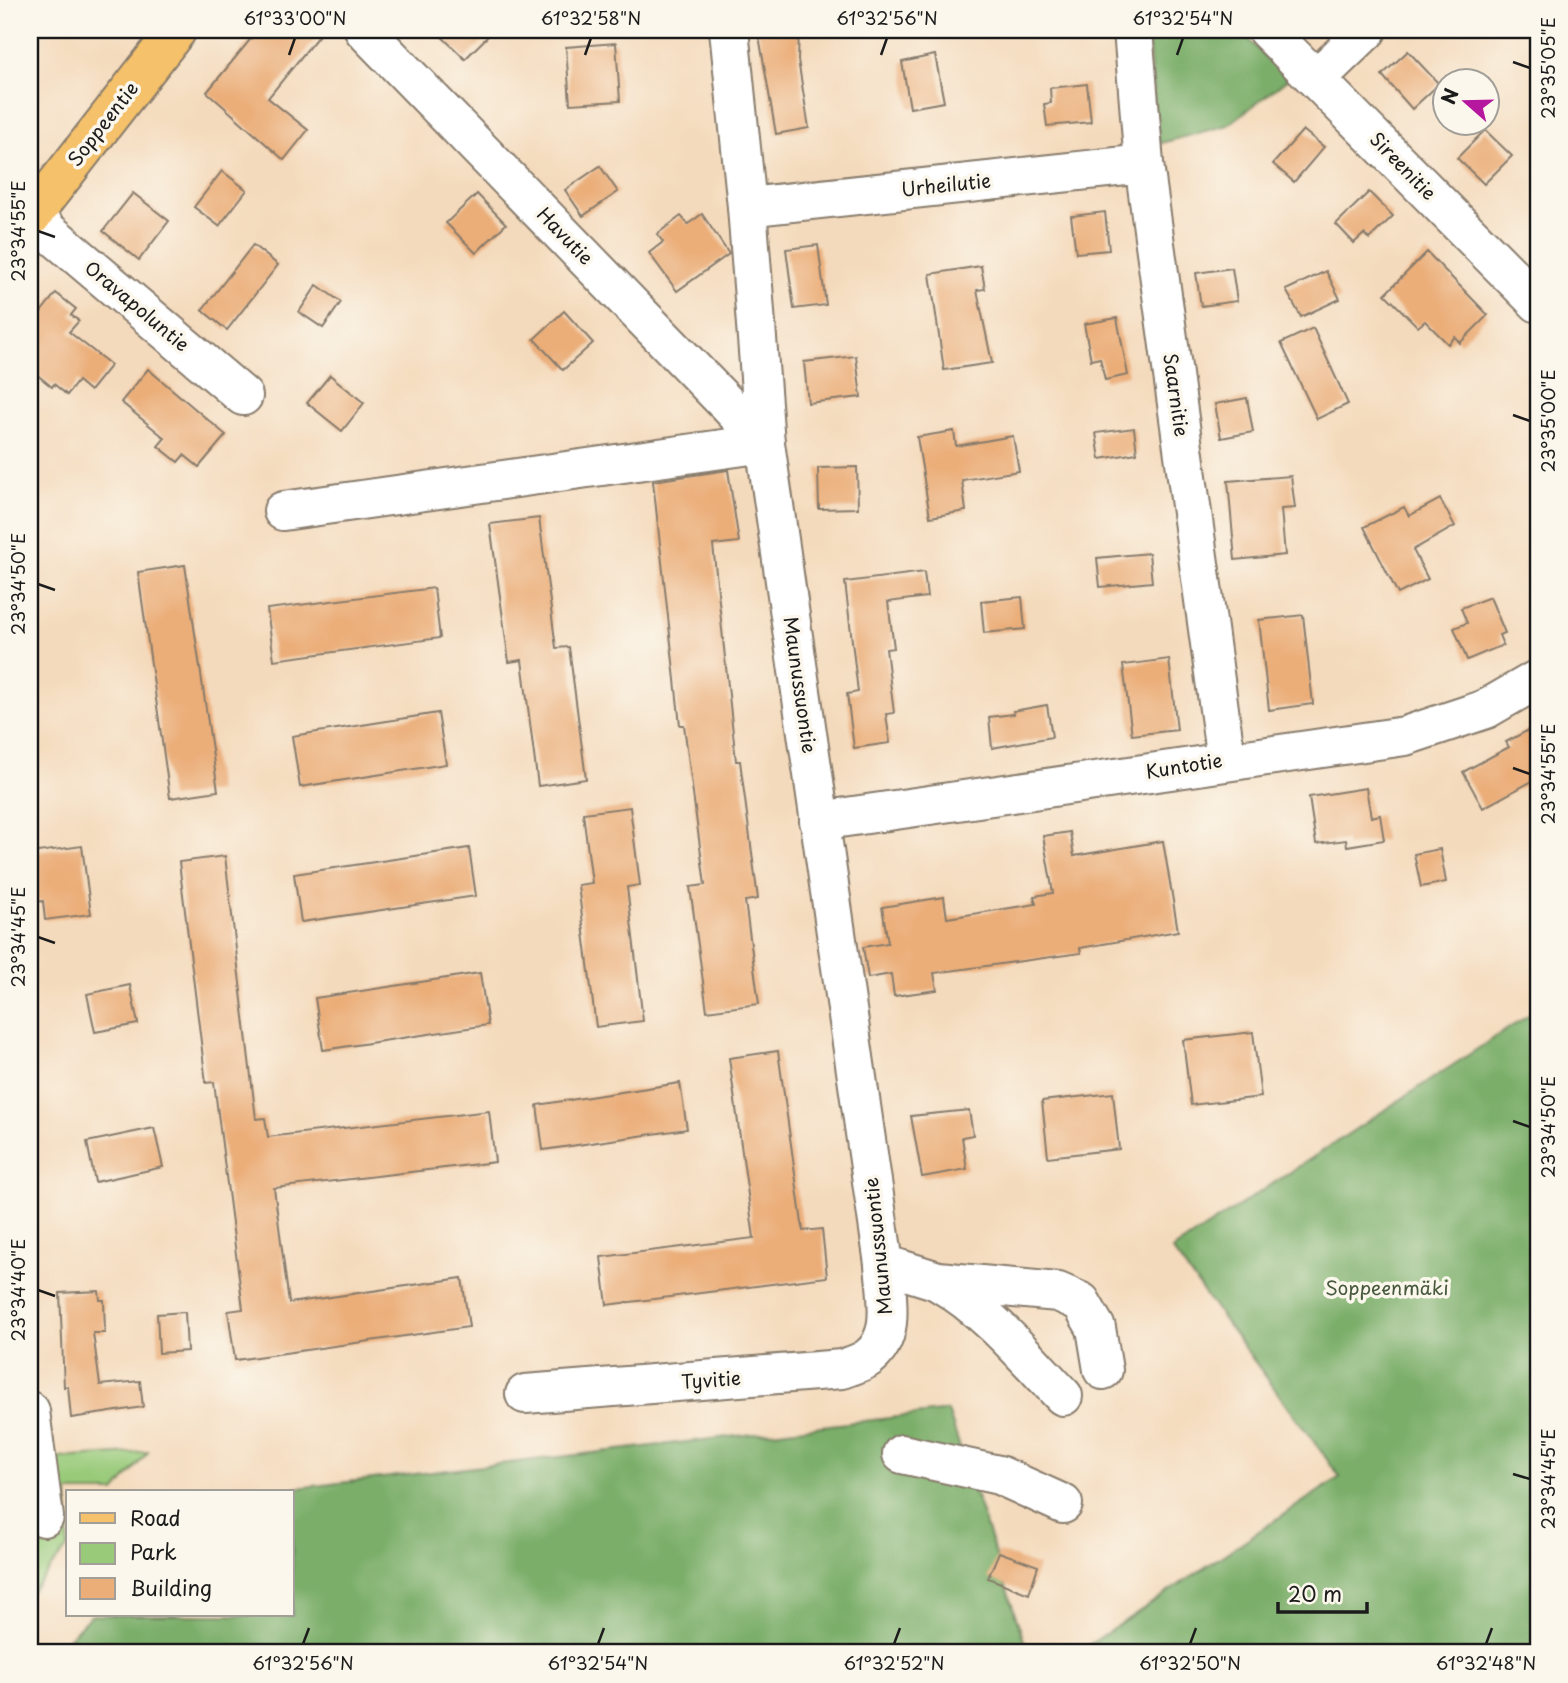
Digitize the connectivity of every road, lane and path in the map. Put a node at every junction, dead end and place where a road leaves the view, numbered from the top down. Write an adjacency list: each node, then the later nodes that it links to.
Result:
1 (177, 30): 10 (main road, Soppeentie)
2 (364, 30): 13 (street, Havutie)
3 (729, 30): 9 (street, Maunussuontie)
4 (1133, 30): 8 (street, Saarnitie)
5 (1267, 30): 7 (street, Sireenitie)
6 (1367, 30): 7 (street)
7 (1317, 78): 11 (street, Sireenitie)
8 (1144, 164): 9 (street, Urheilutie); 16 (street, Saarnitie)
9 (747, 207): 13 (street, Maunussuontie)
10 (31, 214): 12 (street, Oravapoluntie)
11 (1538, 303)
12 (243, 396)
13 (765, 443): 14 (street); 17 (street, Maunussuontie)
14 (283, 511)
15 (1538, 680): 16 (street, Kuntotie)
16 (1226, 760): 17 (street, Kuntotie)
17 (820, 821): 18 (street, Maunussuontie)
18 (884, 1264): 19 (street); 20 (street, Maunussuontie)
19 (938, 1281): 21 (street); 23 (street)
20 (885, 1338): 22 (street, Tyvitie)
21 (1103, 1370)
22 (525, 1394)
23 (1063, 1396)
24 (30, 1411): 27 (street)
25 (902, 1454): 26 (street)
26 (1063, 1504)
27 (44, 1517)

